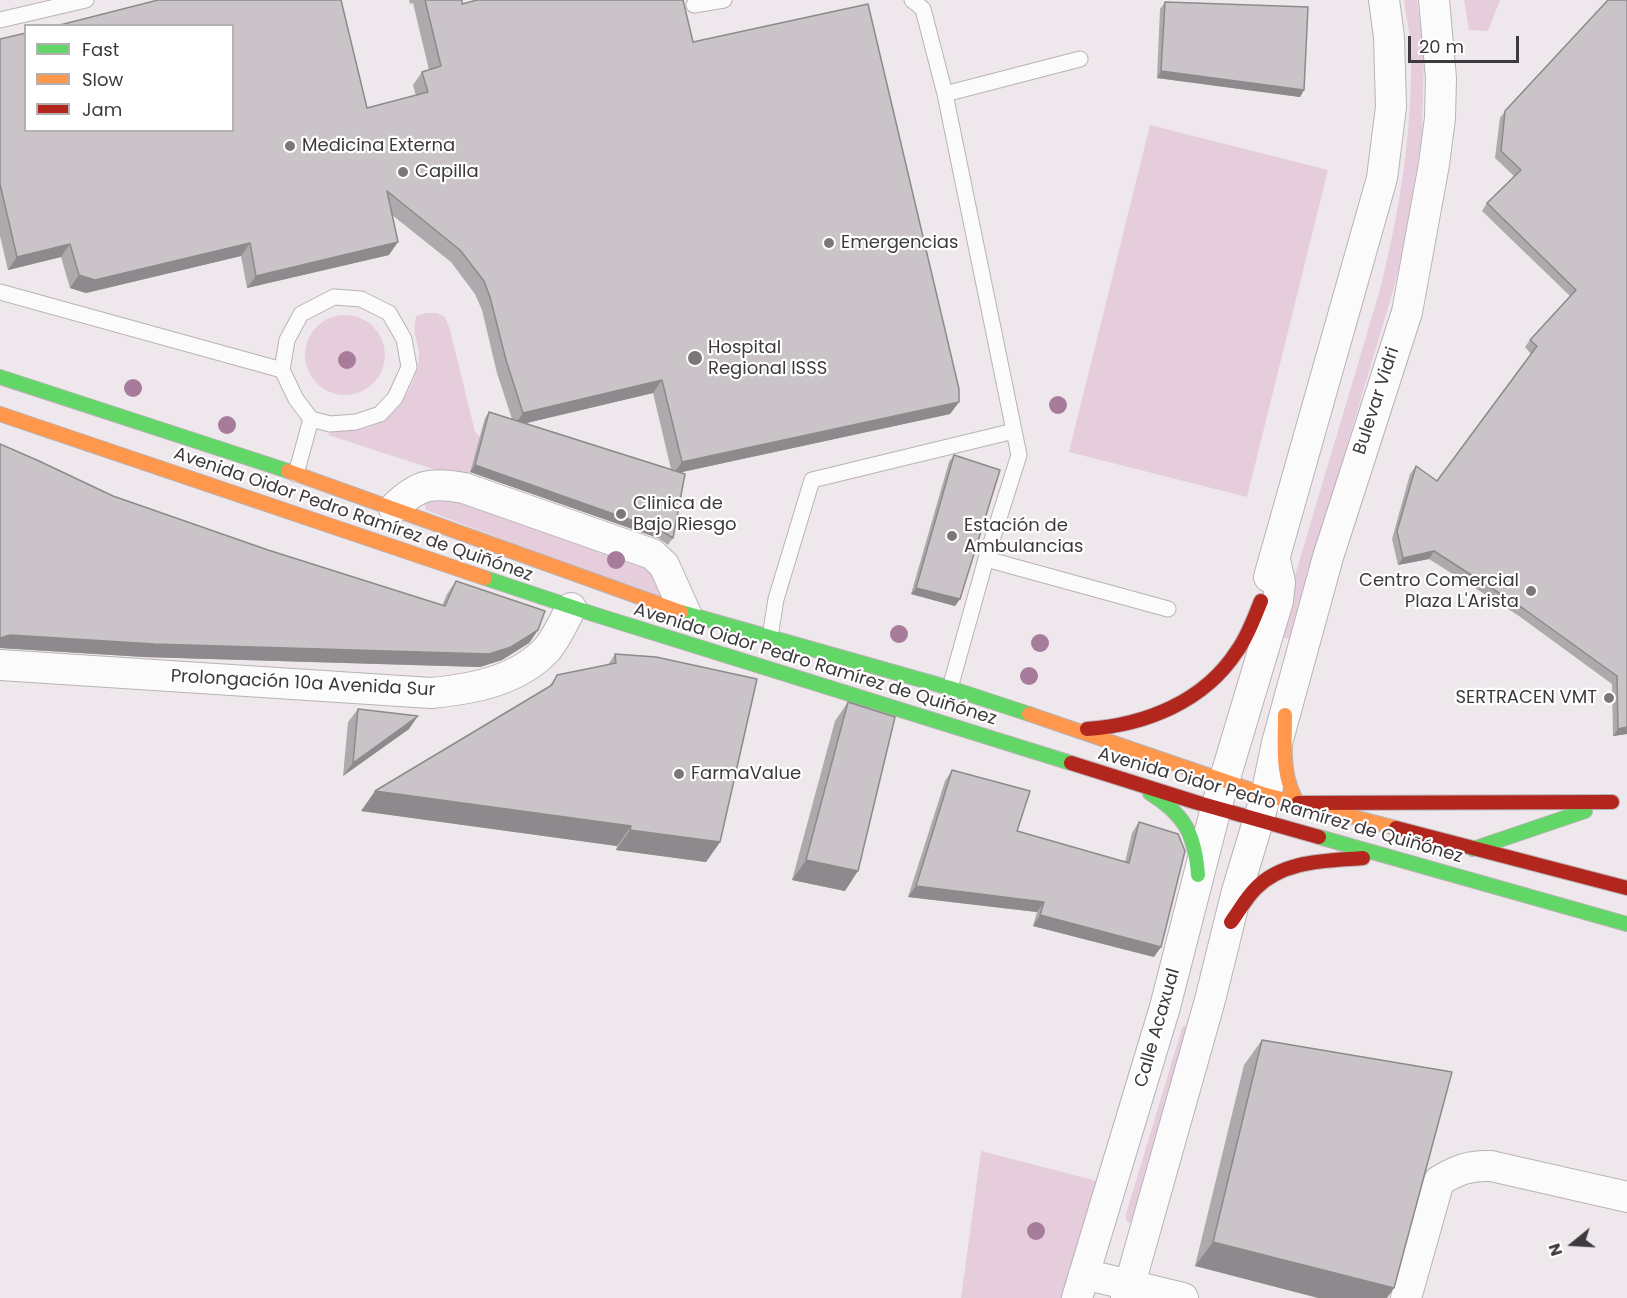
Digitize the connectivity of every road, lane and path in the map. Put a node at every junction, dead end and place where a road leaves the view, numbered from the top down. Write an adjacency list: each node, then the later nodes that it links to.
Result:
1 (86, 0): 7 (lane)
2 (724, 0): 6 (lane)
3 (912, 0): 9 (lane)
4 (1384, 0): 19 (street)
5 (1434, 0): 27 (street, Bulevar Vidri)
6 (694, 5)
7 (0, 21)
8 (1080, 59): 9 (lane)
9 (945, 94): 15 (lane)
10 (0, 292): 11 (lane)
11 (282, 370): 14 (lane); 14 (lane)
12 (0, 377): 16 (main road, Avenida Oidor Pedro Ramírez de Quiñónez)
13 (0, 414): 21 (main road, Avenida Oidor Pedro Ramírez de Quiñónez)
14 (311, 418): 16 (lane)
15 (1014, 431): 18 (lane); 24 (lane)
16 (296, 474): 17 (main road, Avenida Oidor Pedro Ramírez de Quiñónez)
17 (394, 508): 23 (main road, Avenida Oidor Pedro Ramírez de Quiñónez); 23 (street)
18 (986, 559): 22 (lane); 26 (lane)
19 (1275, 560): 20 (street); 31 (street)
20 (1261, 601): 28 (main road)
21 (571, 608): 25 (street, Prolongación 10a Avenida Sur); 29 (main road, Avenida Oidor Pedro Ramírez de Quiñónez)
22 (1168, 609)
23 (686, 614): 24 (main road, Avenida Oidor Pedro Ramírez de Quiñónez)
24 (770, 637): 26 (main road, Avenida Oidor Pedro Ramírez de Quiñónez)
25 (0, 665)
26 (950, 688): 28 (main road, Avenida Oidor Pedro Ramírez de Quiñónez)
27 (1285, 715): 33 (main road); 34 (street, Bulevar Vidri)
28 (1076, 730): 31 (main road, Avenida Oidor Pedro Ramírez de Quiñónez)
29 (1125, 780): 31 (main road, Avenida Oidor Pedro Ramírez de Quiñónez); 37 (main road)
30 (1627, 793): 32 (main road)
31 (1220, 794): 34 (main road, Avenida Oidor Pedro Ramírez de Quiñónez); 34 (main road, Avenida Oidor Pedro Ramírez de Quiñónez); 37 (street, Calle Acaxual)
32 (1612, 802): 33 (main road); 35 (main road)
33 (1299, 803): 34 (main road); 35 (main road)
34 (1262, 808): 36 (main road, Avenida Oidor Pedro Ramírez de Quiñónez); 39 (street)
35 (1473, 849): 38 (main road)
36 (1388, 857): 39 (main road); 40 (main road, Avenida Oidor Pedro Ramírez de Quiñónez)
37 (1198, 875): 42 (street, Calle Acaxual)
38 (1627, 888)
39 (1230, 922): 43 (street)
40 (1627, 924)
41 (1627, 1197): 45 (street)
42 (1081, 1286): 43 (street, Calle Acaxual)
43 (1128, 1291): 44 (street, Calle Acaxual)
44 (1183, 1298)
45 (1406, 1298)

